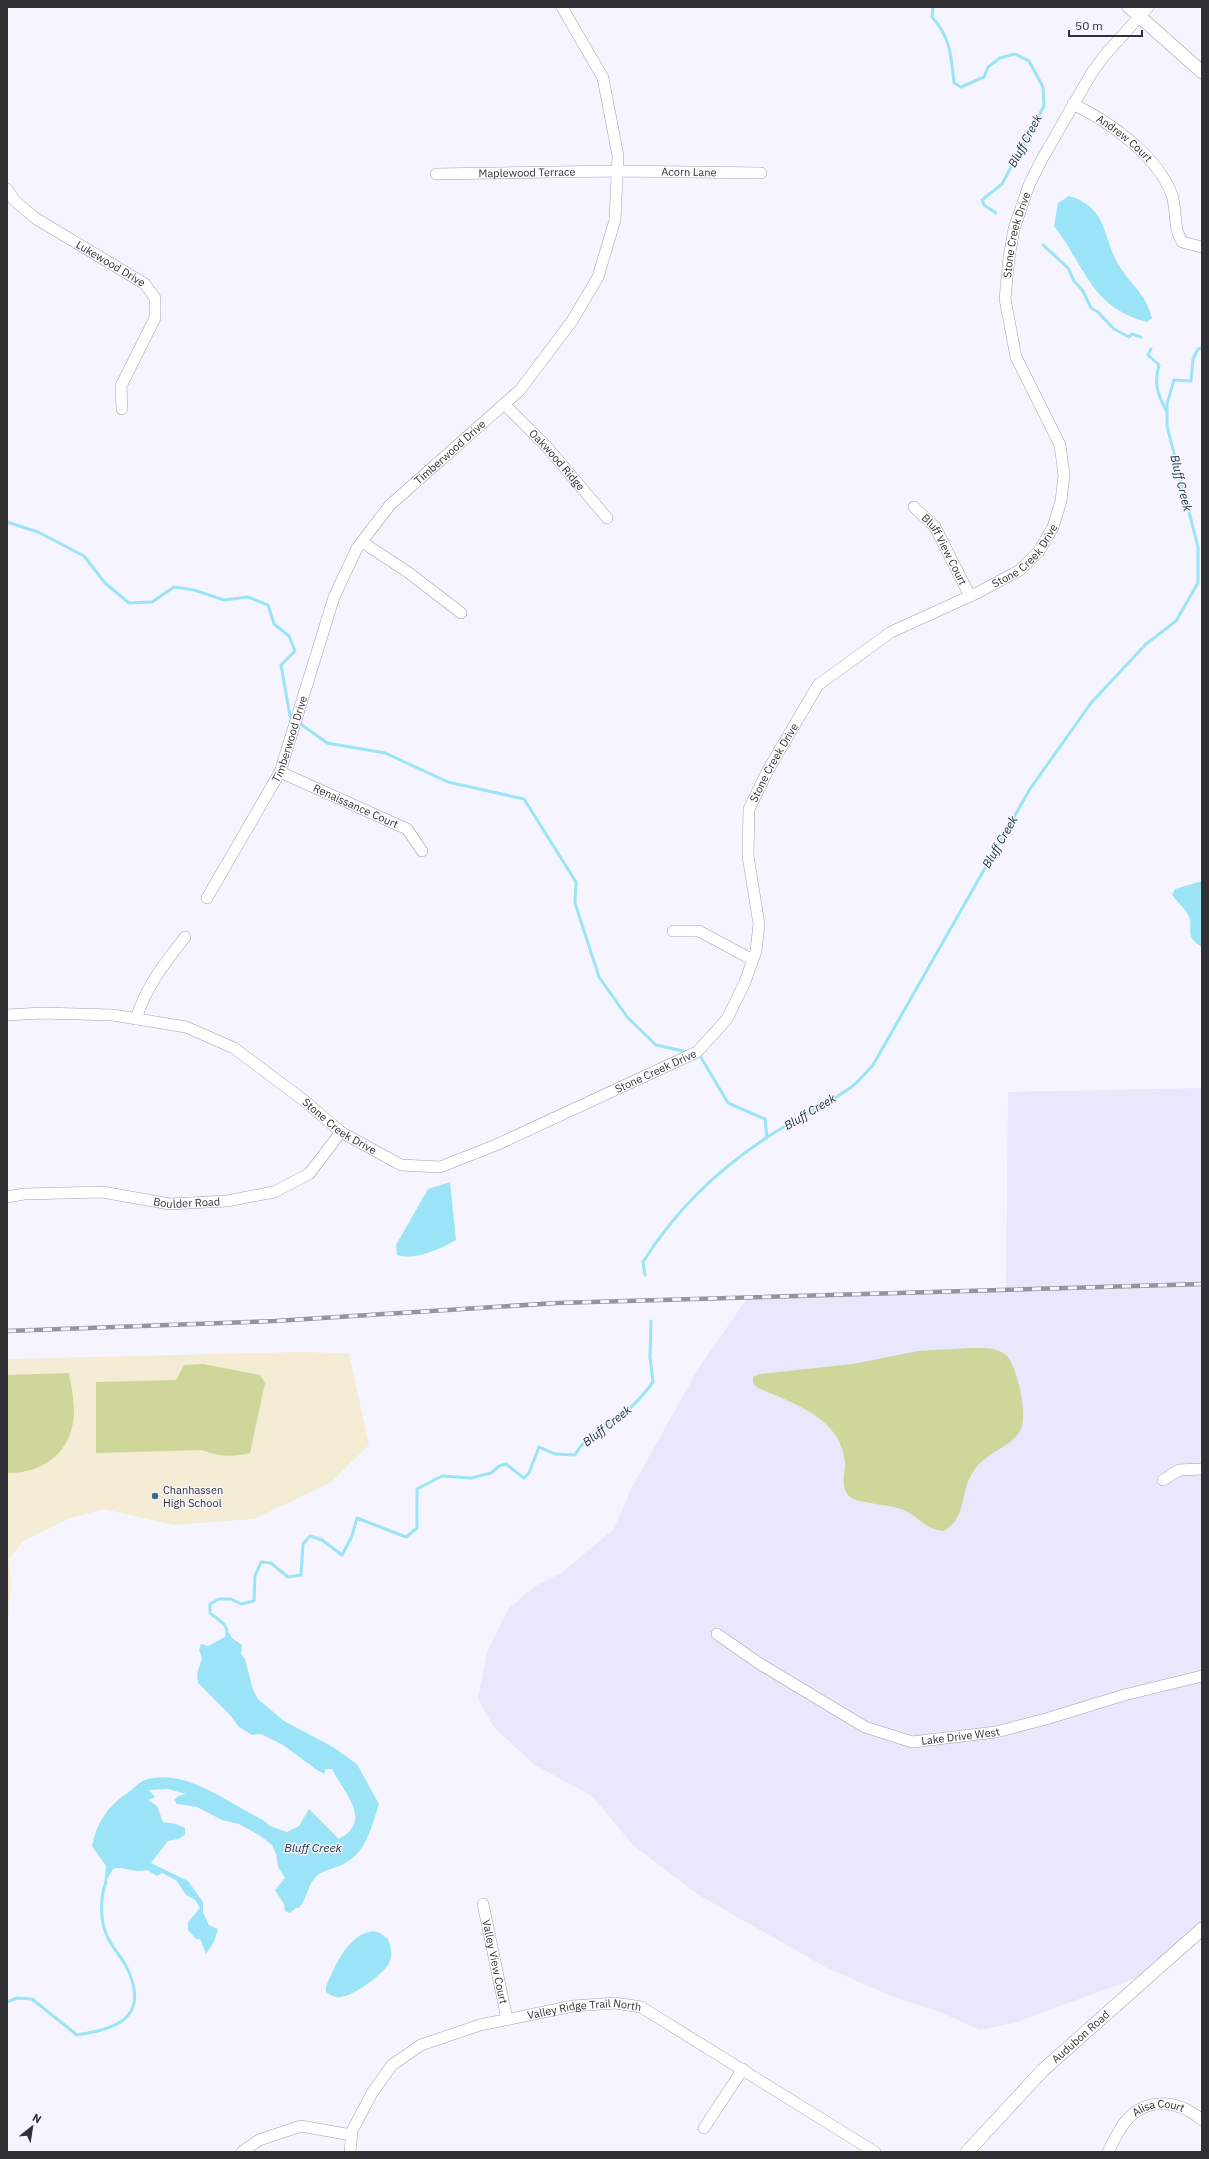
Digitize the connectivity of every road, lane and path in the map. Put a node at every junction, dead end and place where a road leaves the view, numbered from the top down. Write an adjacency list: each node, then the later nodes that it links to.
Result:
1 (562, 7): 6 (street, Timberwood Drive)
2 (1129, 7): 3 (street)
3 (1144, 12): 4 (street); 5 (street, Stone Creek Drive)
4 (1202, 72)
5 (1073, 104): 11 (street, Andrew Court); 17 (street, Stone Creek Drive)
6 (617, 171): 7 (street, Acorn Lane); 8 (street, Maplewood Terrace); 12 (street, Timberwood Drive)
7 (761, 173)
8 (436, 174)
9 (7, 189): 10 (street, Lukewood Drive)
10 (11, 203): 13 (street, Lukewood Drive)
11 (1202, 247)
12 (504, 404): 15 (street, Oakwood Ridge); 16 (street, Timberwood Drive)
13 (122, 409)
14 (914, 507): 17 (street, Bluff View Court)
15 (607, 518)
16 (362, 542): 18 (street); 19 (street, Timberwood Drive)
17 (970, 596): 24 (street, Stone Creek Drive)
18 (461, 613)
19 (280, 772): 20 (street, Renaissance Court); 21 (street, Timberwood Drive)
20 (422, 851)
21 (207, 898)
22 (673, 931): 24 (street)
23 (185, 937): 26 (street)
24 (753, 960): 27 (street, Stone Creek Drive)
25 (7, 1015): 26 (street, Stone Creek Drive)
26 (136, 1019): 27 (street, Stone Creek Drive)
27 (341, 1132): 28 (street, Boulder Road)
28 (7, 1197)
29 (1202, 1469): 30 (street)
30 (1163, 1480)
31 (717, 1634): 32 (street, Lake Drive West)
32 (1202, 1676)
33 (483, 1904): 35 (street, Valley View Court)
34 (1200, 1936): 43 (street, Audubon Road)
35 (507, 2019): 36 (street, Valley Ridge Trail North); 39 (street, Valley Ridge Trail North)
36 (743, 2069): 38 (street); 42 (street, Valley Ridge Trail North)
37 (1202, 2120): 44 (street, Alisa Court)
38 (704, 2128)
39 (351, 2135): 40 (street); 41 (street)
40 (242, 2152)
41 (350, 2152)
42 (874, 2152)
43 (967, 2152)
44 (1108, 2152)

